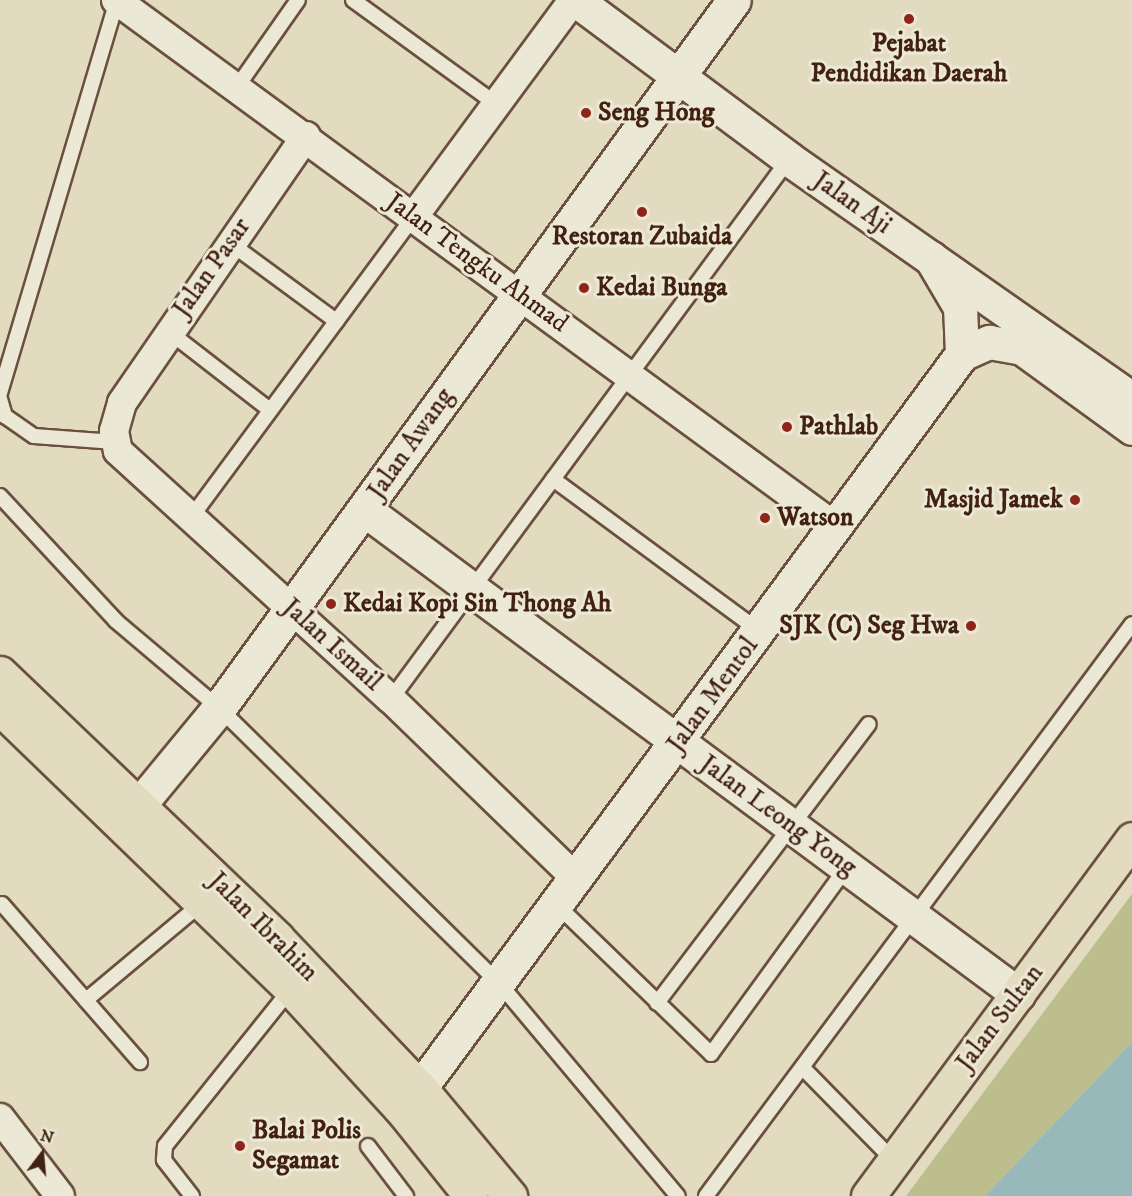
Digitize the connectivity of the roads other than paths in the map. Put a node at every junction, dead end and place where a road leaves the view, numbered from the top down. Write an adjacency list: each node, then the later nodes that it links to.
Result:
1 (117, 0): 7 (street, Jalan Tengku Ahmad); 19 (lane)
2 (298, 0): 7 (lane)
3 (353, 0): 8 (lane)
4 (575, 0): 6 (main road, Jalan Aji); 8 (street)
5 (734, 0): 6 (main road, Jalan Awang)
6 (676, 77): 10 (main road, Jalan Aji); 14 (main road, Jalan Awang)
7 (237, 87): 9 (street, Jalan Tengku Ahmad)
8 (496, 104): 11 (street)
9 (306, 136): 11 (street, Jalan Tengku Ahmad); 12 (street, Jalan Pasar)
10 (789, 159): 13 (main road, Jalan Aji); 18 (lane)
11 (414, 216): 14 (street, Jalan Tengku Ahmad); 15 (lane)
12 (230, 243): 15 (lane); 16 (street, Jalan Pasar)
13 (931, 258): 17 (main road); 21 (main road, Jalan Aji)
14 (519, 293): 18 (street, Jalan Tengku Ahmad); 27 (main road, Jalan Awang)
15 (336, 321): 22 (lane)
16 (168, 331): 22 (lane); 24 (street, Jalan Pasar)
17 (962, 354): 23 (main road); 29 (main road, Jalan Mentol)
18 (630, 375): 25 (lane); 29 (street, Jalan Tengku Ahmad)
19 (0, 393)
20 (0, 399): 24 (lane)
21 (1132, 399)
22 (270, 410): 28 (lane)
23 (1132, 428)
24 (115, 442): 28 (street, Jalan Ismail)
25 (553, 479): 30 (lane); 33 (lane)
26 (0, 496): 37 (lane)
27 (365, 510): 30 (main road, Jalan Leong Yong); 31 (main road, Jalan Awang)
28 (190, 519): 31 (street, Jalan Ismail)
29 (837, 528): 33 (main road, Jalan Mentol)
30 (472, 589): 35 (lane); 39 (main road, Jalan Leong Yong)
31 (290, 608): 35 (street, Jalan Ismail); 37 (main road, Jalan Awang)
32 (1132, 624): 48 (lane)
33 (760, 632): 39 (main road, Jalan Mentol)
34 (0, 673): 40 (highway, Jalan Ibrahim)
35 (391, 699): 44 (street, Jalan Ismail)
36 (0, 708): 45 (highway, Jalan Ibrahim)
37 (219, 708): 40 (main road, Jalan Awang); 49 (lane)
38 (869, 724): 41 (lane)
39 (678, 742): 41 (main road, Jalan Leong Yong); 44 (main road, Jalan Mentol)
40 (139, 805): 56 (highway, Jalan Ibrahim)
41 (791, 826): 43 (main road, Jalan Leong Yong); 53 (lane)
42 (1132, 839): 51 (highway, Jalan Sultan)
43 (847, 867): 48 (main road, Jalan Leong Yong); 53 (lane)
44 (578, 880): 47 (main road, Jalan Mentol)
45 (202, 903): 50 (highway, Jalan Ibrahim); 52 (lane)
46 (2, 904): 52 (lane)
47 (558, 906): 49 (main road, Jalan Mentol); 53 (lane)
48 (917, 919): 51 (main road, Jalan Leong Yong); 55 (lane)
49 (499, 983): 56 (main road, Jalan Mentol); 65 (lane)
50 (291, 989): 61 (lane); 63 (highway, Jalan Ibrahim)
51 (1018, 994): 59 (highway, Jalan Sultan)
52 (86, 1000): 54 (lane)
53 (657, 1003)
54 (140, 1062)
55 (803, 1068): 59 (lane); 66 (lane)
56 (420, 1088): 64 (highway, Jalan Ibrahim)
57 (0, 1118): 60 (street)
58 (368, 1146): 62 (lane)
59 (894, 1161): 67 (highway, Jalan Sultan)
60 (60, 1196)
61 (192, 1196)
62 (406, 1196)
63 (471, 1196)
64 (510, 1196)
65 (678, 1196)
66 (706, 1196)
67 (868, 1196)

